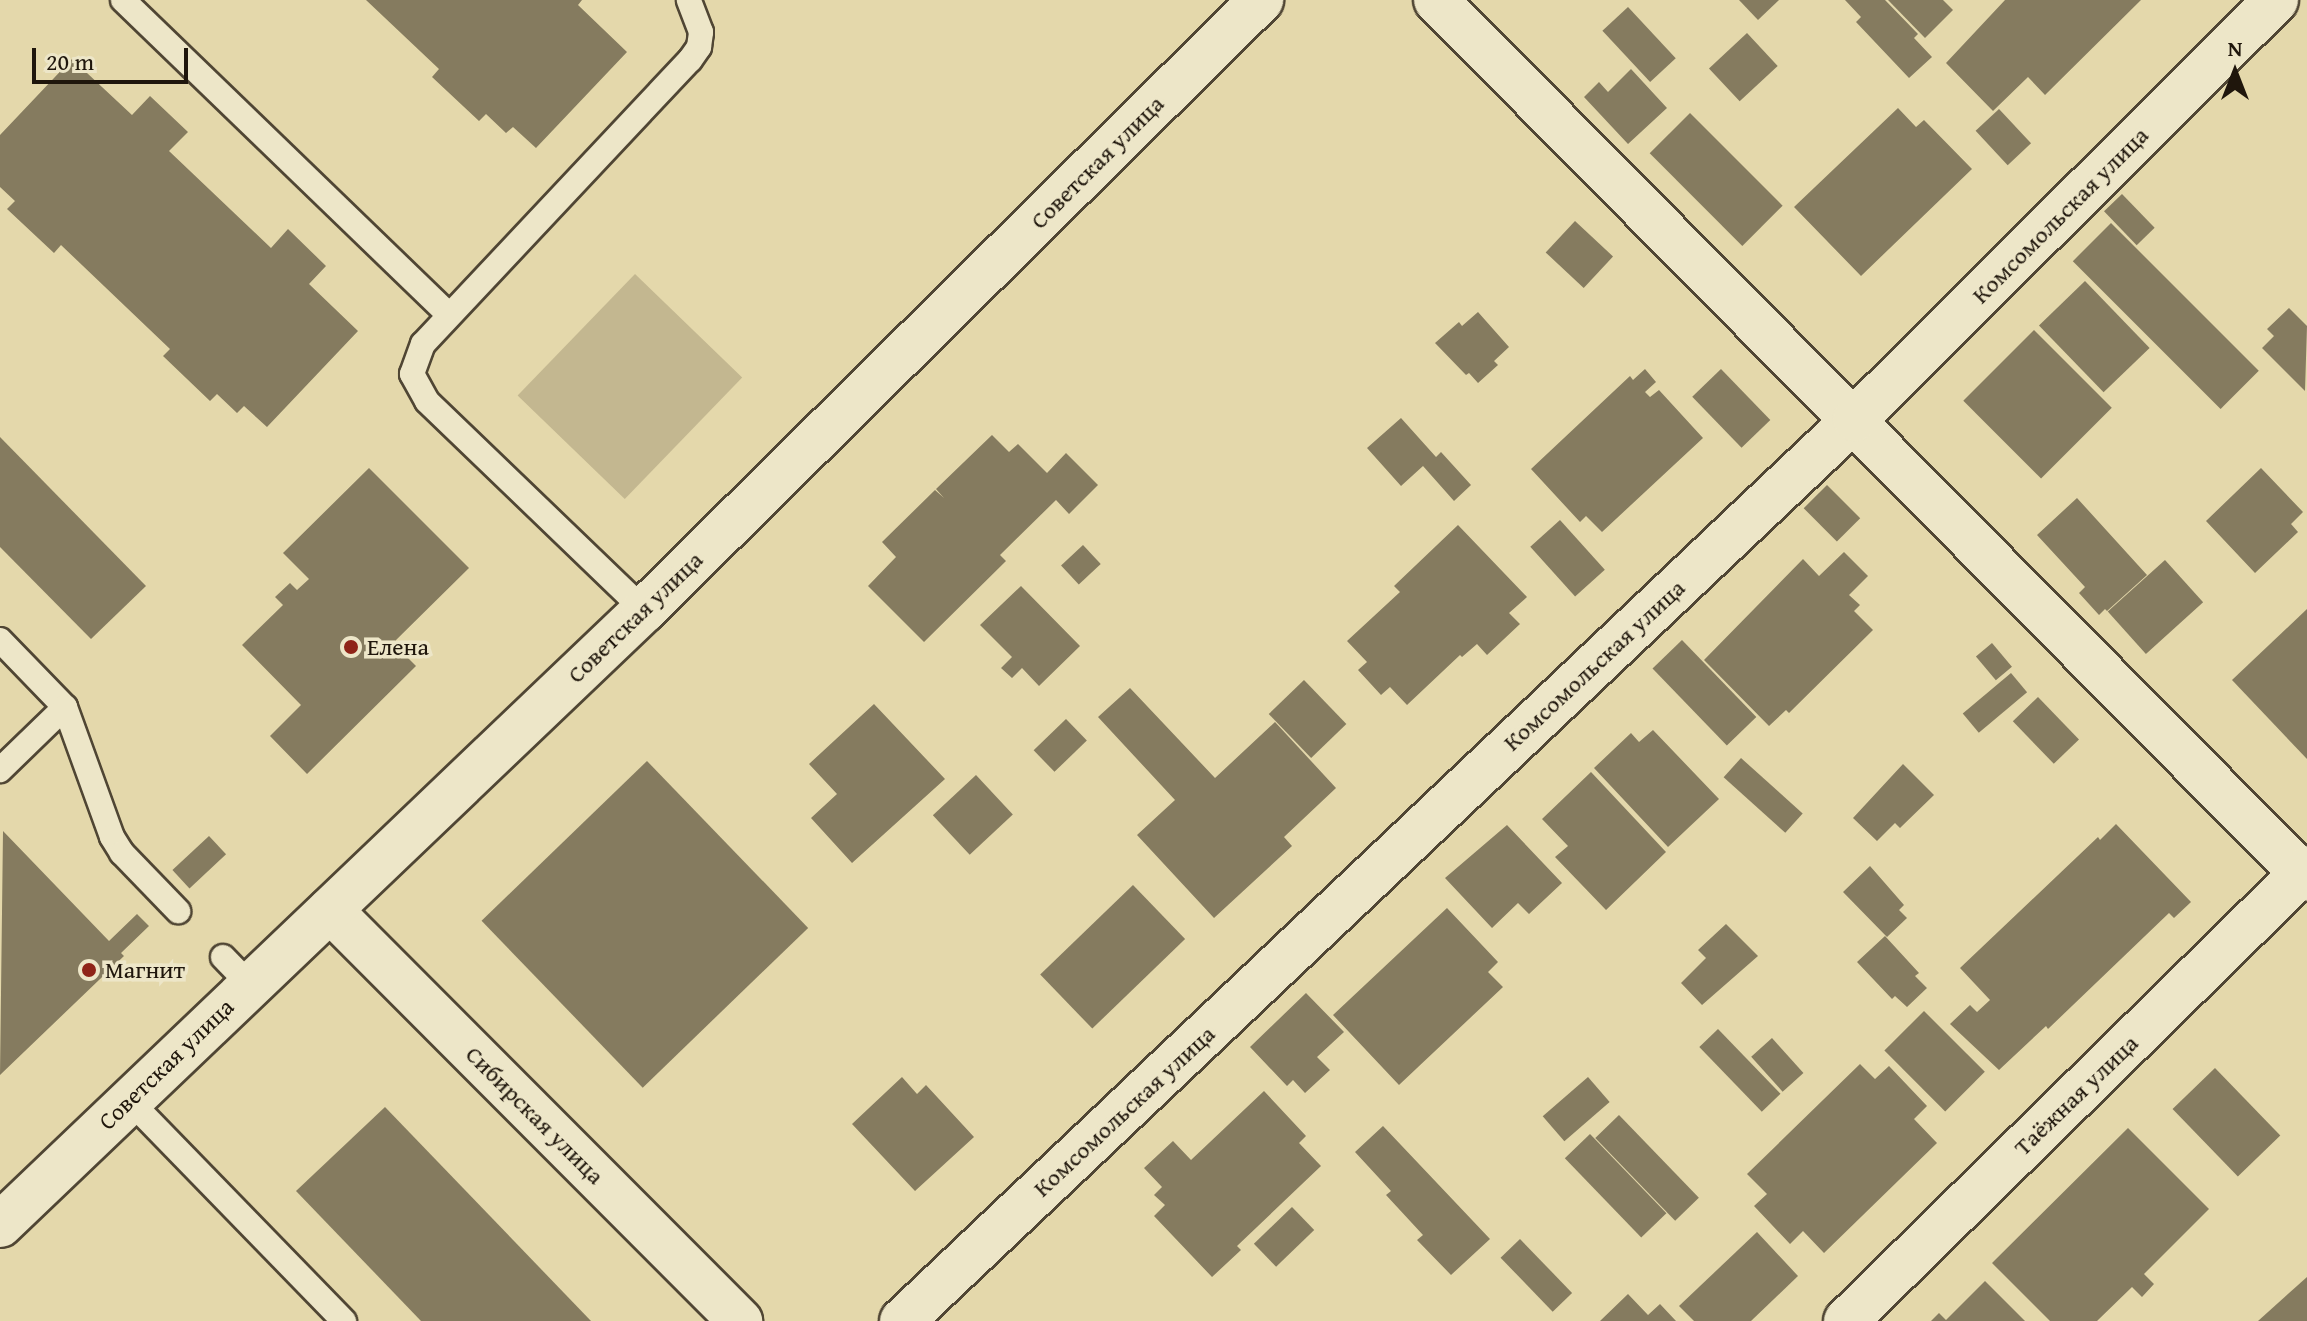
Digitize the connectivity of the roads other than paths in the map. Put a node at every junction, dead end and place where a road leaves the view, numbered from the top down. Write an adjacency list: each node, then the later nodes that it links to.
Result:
1 (123, 0): 6 (lane)
2 (689, 0): 6 (lane)
3 (1261, 0): 8 (street, Советская улица)
4 (1436, 0): 7 (street)
5 (2276, 0): 7 (street, Комсомольская улица)
6 (449, 315): 8 (lane)
7 (1855, 419): 12 (street); 19 (street, Комсомольская улица)
8 (644, 610): 13 (street, Советская улица)
9 (0, 640): 10 (lane)
10 (65, 707): 11 (lane); 14 (lane)
11 (0, 770)
12 (2305, 873): 20 (street, Таёжная улица)
13 (330, 910): 15 (street, Советская улица); 18 (street, Сибирская улица)
14 (178, 911)
15 (128, 1099): 16 (street, Советская улица); 17 (lane)
16 (0, 1225)
17 (344, 1321)
18 (740, 1321)
19 (902, 1321)
20 (1846, 1321)

